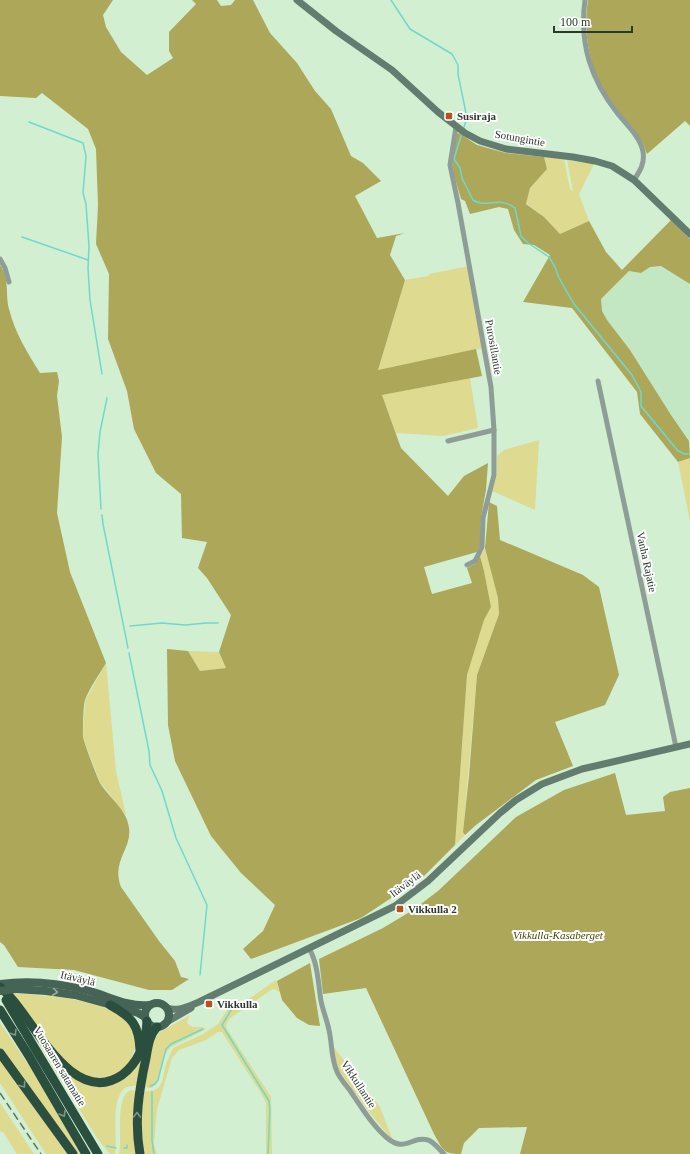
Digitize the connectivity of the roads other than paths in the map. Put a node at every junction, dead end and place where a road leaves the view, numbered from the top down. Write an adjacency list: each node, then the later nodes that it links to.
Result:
1 (297, 0): 3 (main road, Sotungintie)
2 (585, 0): 4 (street)
3 (456, 127): 4 (main road, Sotungintie); 9 (street, Purosillantie)
4 (634, 180): 5 (main road, Sotungintie)
5 (690, 234)
6 (0, 259): 7 (street)
7 (9, 282)
8 (598, 381): 13 (street, Vanha Rajatie)
9 (494, 430): 10 (street); 11 (street, Purosillantie)
10 (448, 441)
11 (468, 565)
12 (690, 744): 13 (main road, Itäväylä)
13 (676, 747): 14 (main road, Itäväylä)
14 (309, 948): 18 (main road, Itäväylä); 31 (street, Vikkullantie)
15 (0, 984): 16 (main road, Itäväylä)
16 (13, 986): 17 (main road, Itäväylä, bridge); 19 (main road, Itäväylä, one-way to 19); 20 (main road, Itäväylä)
17 (0, 990): 25 (highway); 29 (highway, Vuosaaren satamatie)
18 (199, 1002): 21 (main road, Itäväylä); 24 (main road, Itäväylä)
19 (110, 1005): 23 (main road, Itäväylä); 25 (highway)
20 (149, 1005): 21 (main road); 23 (main road)
21 (167, 1008): 24 (main road)
22 (0, 1010): 28 (highway, Vuosaaren satamatie, one-way to 28)
23 (146, 1019): 24 (main road); 25 (highway)
24 (161, 1025): 30 (highway, one-way to 24)
25 (140, 1051)
26 (0, 1053): 27 (highway, one-way to 27)
27 (73, 1154)
28 (86, 1154)
29 (98, 1154)
30 (140, 1154)
31 (444, 1154)

